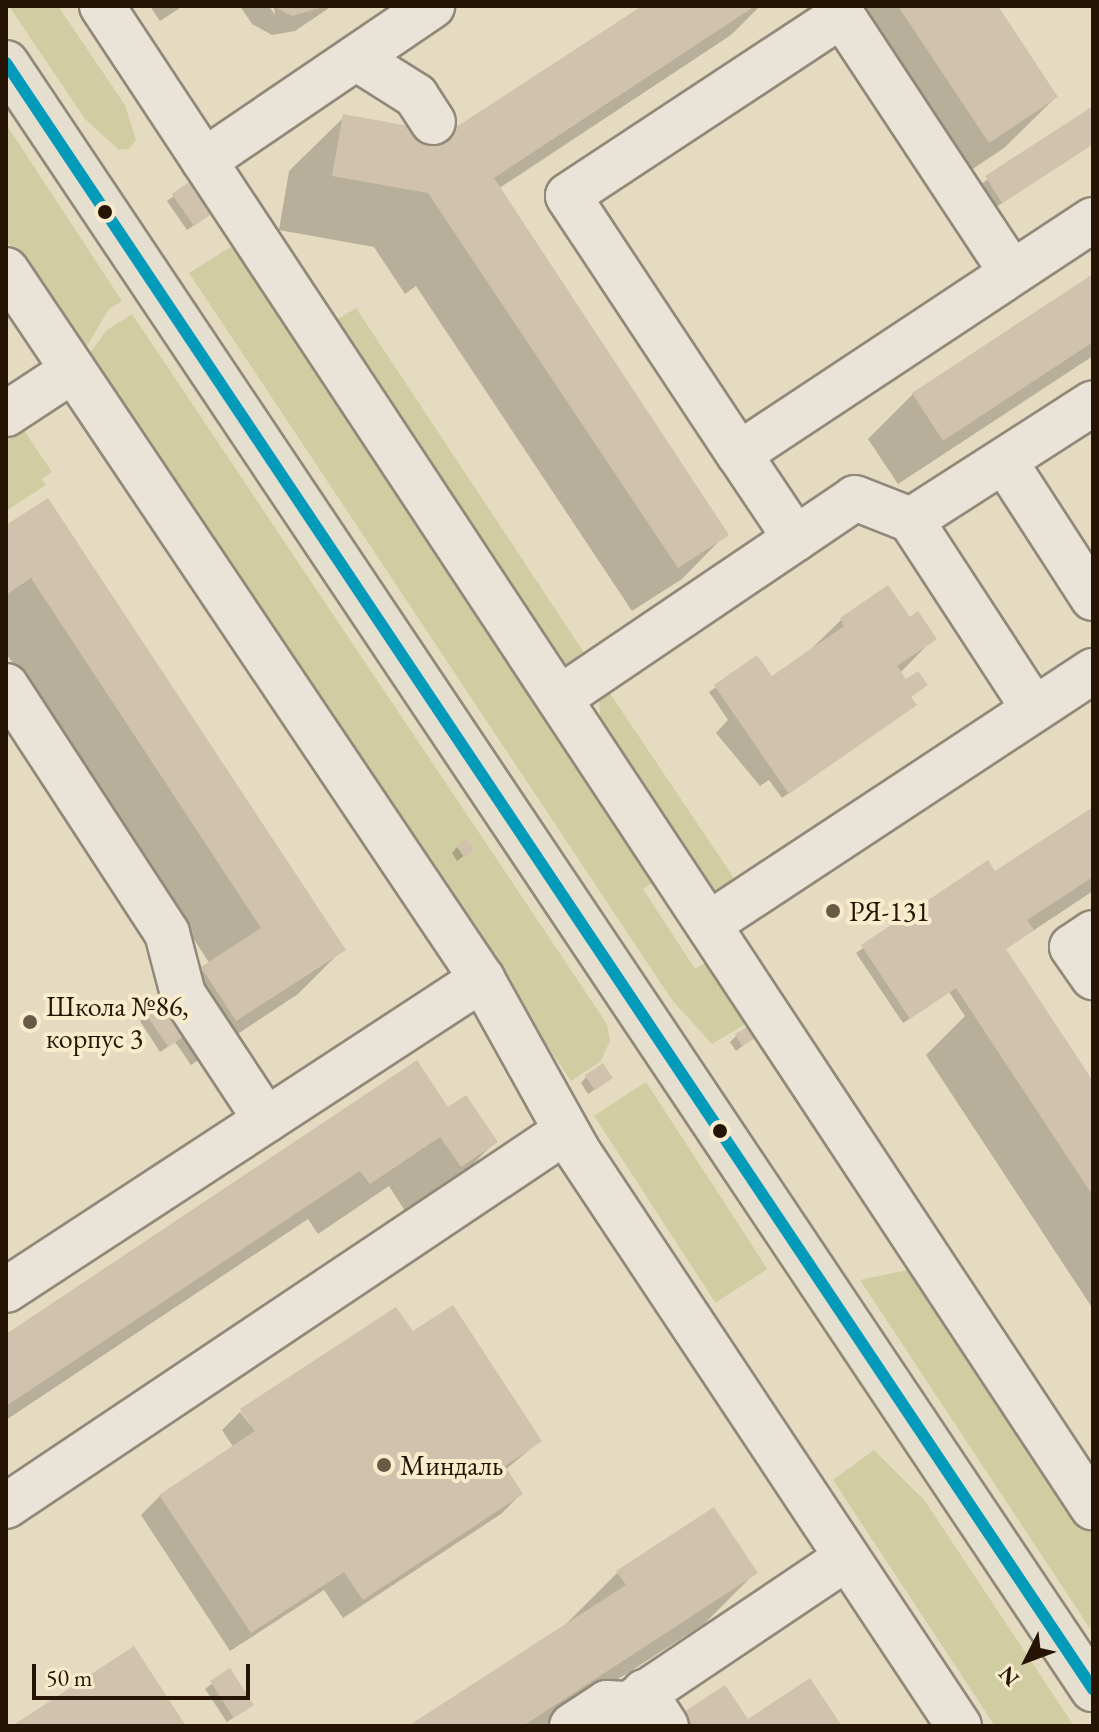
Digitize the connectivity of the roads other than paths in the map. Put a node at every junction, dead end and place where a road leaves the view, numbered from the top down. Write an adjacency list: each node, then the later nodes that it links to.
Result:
1 (102, 6): 7 (street)
2 (432, 6): 4 (street)
3 (838, 11): 10 (street); 14 (street)
4 (356, 58): 6 (street); 7 (street)
5 (6, 63): 34 (main road)
6 (433, 122)
7 (204, 161): 21 (street)
8 (1093, 220): 10 (street)
9 (6, 270): 11 (street)
10 (1012, 273): 14 (street)
11 (73, 370): 13 (street); 26 (street)
12 (1093, 403): 15 (street)
13 (6, 414)
14 (739, 454): 17 (street)
15 (1005, 462): 16 (street); 18 (street)
16 (911, 520): 17 (street); 22 (street)
17 (796, 539): 21 (street)
18 (1093, 598)
19 (1093, 671): 22 (street)
20 (6, 686): 27 (street)
21 (560, 698): 23 (street)
22 (1034, 709): 23 (street)
23 (709, 924): 30 (street)
24 (1093, 933): 25 (street)
25 (1093, 977)
26 (482, 979): 27 (street); 28 (street)
27 (266, 1120): 29 (street)
28 (566, 1131): 31 (street); 33 (street)
29 (6, 1290)
30 (1080, 1460): 32 (street)
31 (6, 1506)
32 (1093, 1508)
33 (846, 1558): 35 (street); 37 (street)
34 (1093, 1689)
35 (655, 1709): 36 (street)
36 (572, 1726)
37 (959, 1726)

